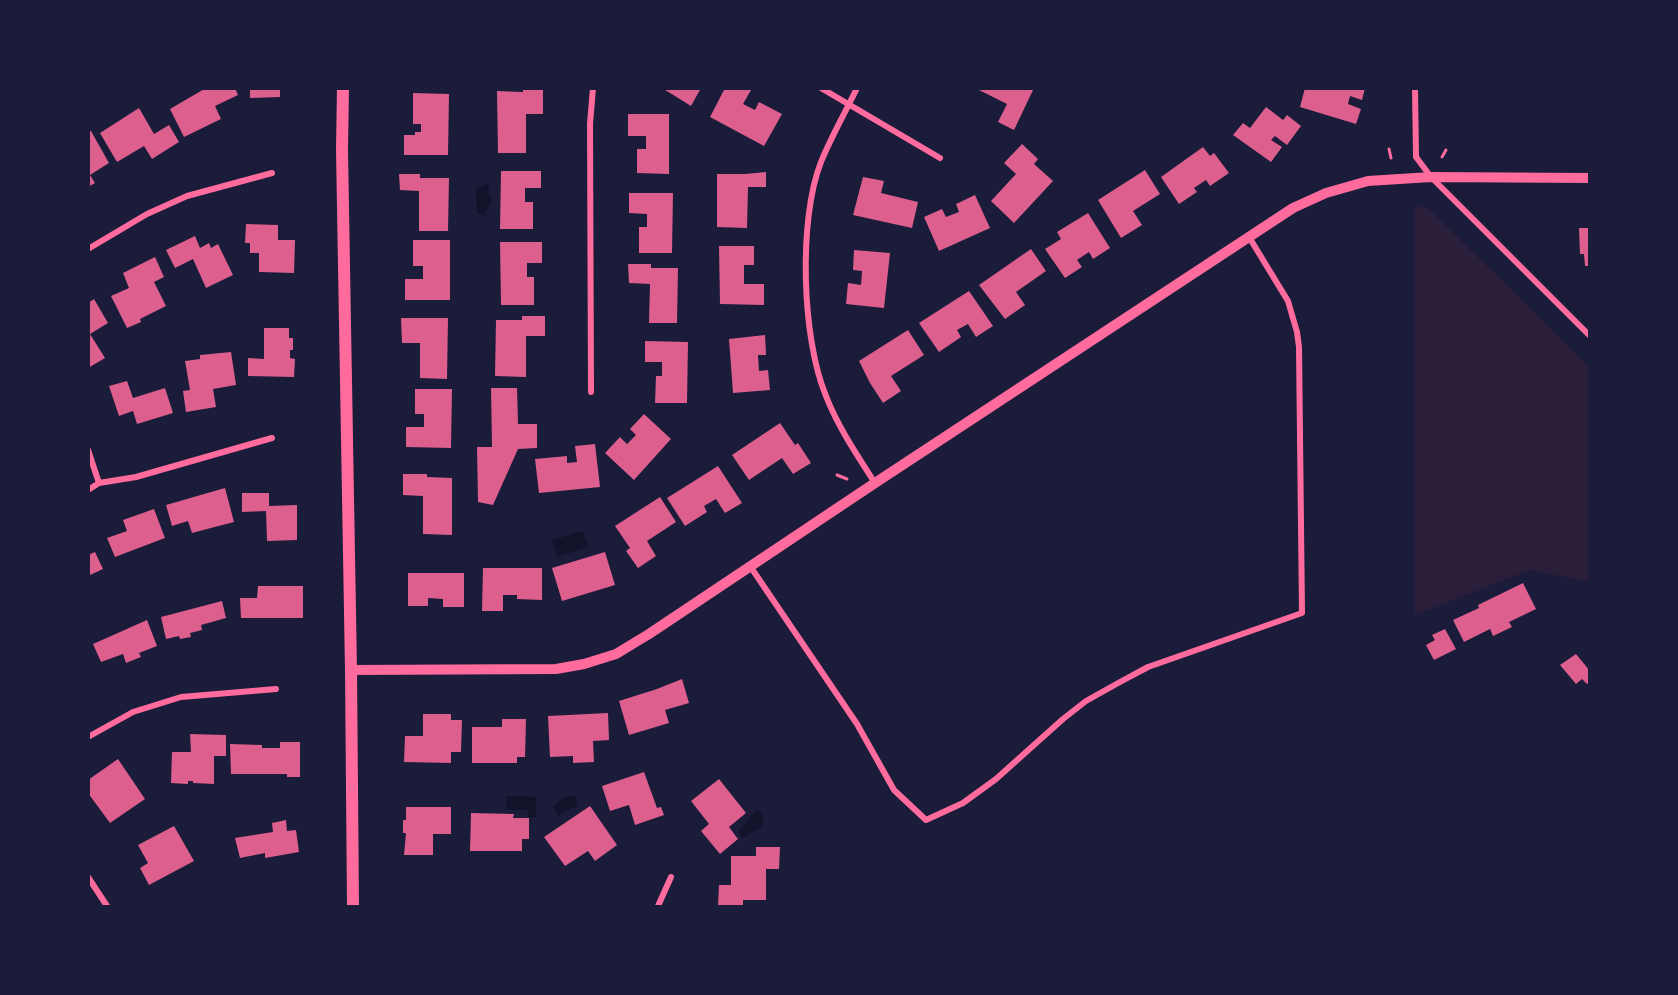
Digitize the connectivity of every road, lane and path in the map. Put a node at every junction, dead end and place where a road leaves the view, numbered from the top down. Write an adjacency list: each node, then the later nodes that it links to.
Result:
1 (343, 88): 27 (main road)
2 (593, 88): 18 (street)
3 (821, 88): 6 (street)
4 (857, 88): 6 (street)
5 (1415, 88): 13 (street)
6 (849, 105): 10 (street); 24 (street)
7 (1389, 149): 11 (path)
8 (1446, 150): 9 (path)
9 (1442, 157)
10 (940, 158)
11 (1391, 158)
12 (272, 173): 16 (street)
13 (1431, 177): 14 (street); 15 (street); 17 (street)
14 (1590, 178)
15 (1250, 237): 24 (street); 26 (street)
16 (88, 249)
17 (1590, 336)
18 (591, 392)
19 (272, 438): 23 (street)
20 (88, 450): 23 (street)
21 (837, 475): 22 (path)
22 (847, 479)
23 (99, 483): 25 (street)
24 (875, 483): 26 (street)
25 (88, 490)
26 (750, 566): 27 (street)
27 (351, 670): 33 (main road)
28 (276, 689): 29 (street)
29 (88, 737)
30 (671, 877): 34 (street)
31 (88, 878): 32 (street)
32 (107, 906)
33 (353, 906)
34 (658, 906)

